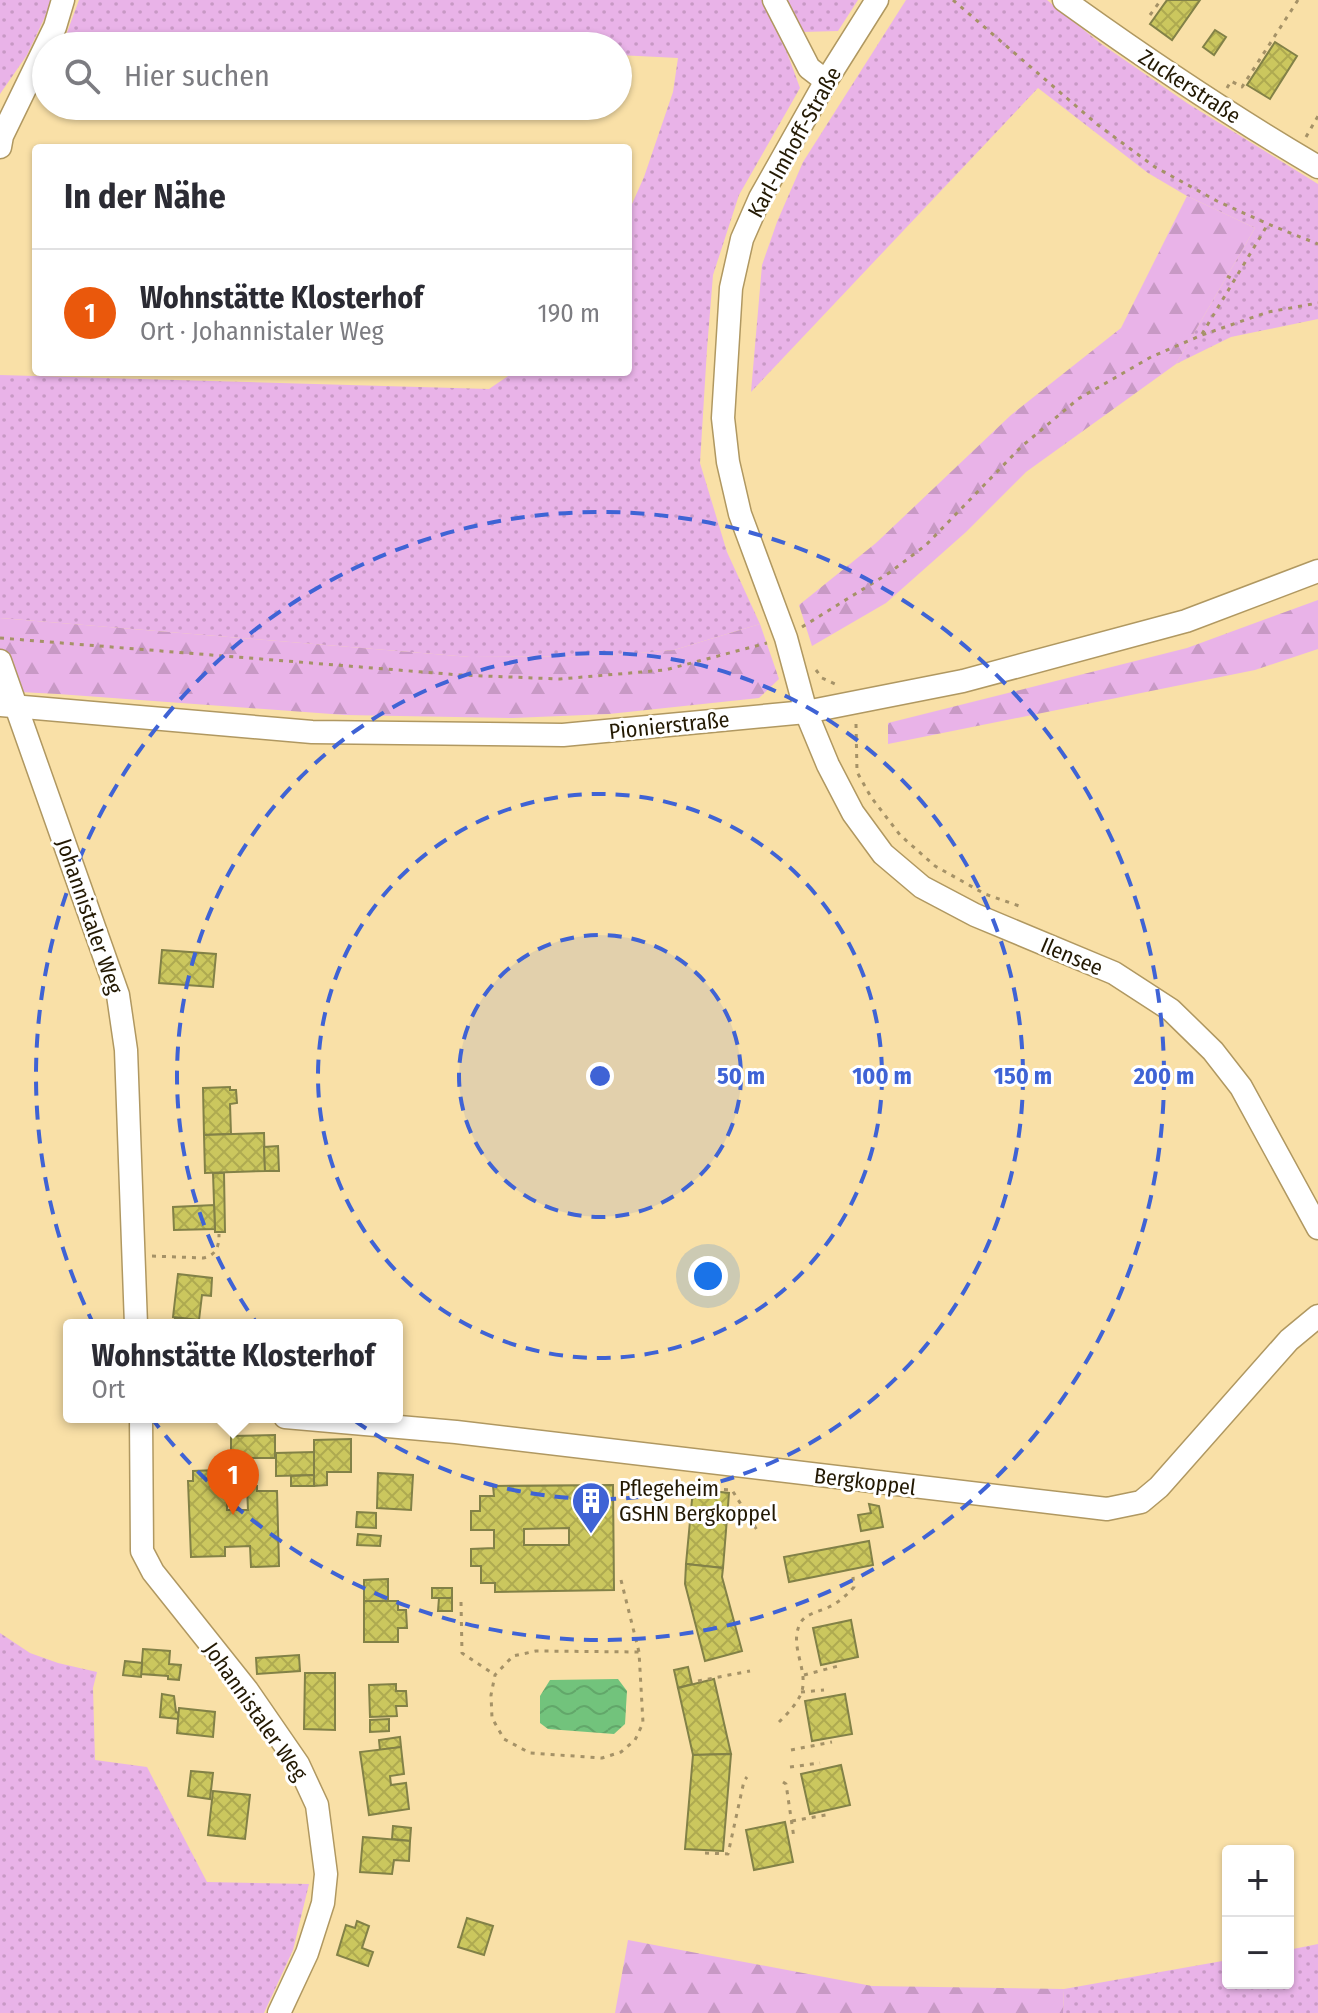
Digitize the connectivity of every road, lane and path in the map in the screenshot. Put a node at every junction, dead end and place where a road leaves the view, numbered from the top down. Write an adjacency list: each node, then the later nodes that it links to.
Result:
1 (63, 0): 9 (street)
2 (774, 0): 11 (street)
3 (877, 0): 11 (street, Karl-Imhoff-Straße)
4 (953, 0): 15 (path)
5 (1064, 0): 12 (street, Zuckerstraße)
6 (1161, 0): 8 (path)
7 (1298, 0): 12 (path)
8 (1150, 15)
9 (53, 32)
10 (32, 74): 13 (street)
11 (826, 81): 23 (street, Karl-Imhoff-Straße)
12 (1216, 104): 14 (street, Zuckerstraße)
13 (0, 147)
14 (1318, 167)
15 (1268, 224): 16 (path); 18 (path)
16 (1318, 244)
17 (1227, 276): 18 (path)
18 (1235, 280): 20 (path)
19 (1318, 303): 20 (path)
20 (1202, 335): 23 (path)
21 (1318, 571): 26 (street, Pionierstraße)
22 (0, 638): 23 (path)
23 (786, 638): 28 (street, Karl-Imhoff-Straße)
24 (0, 661): 27 (street, Johannistaler Weg)
25 (814, 668): 26 (path)
26 (855, 702): 28 (street, Pionierstraße); 29 (path)
27 (9, 706): 28 (street, Pionierstraße); 32 (street, Johannistaler Weg)
28 (806, 712): 30 (street, Ilensee)
29 (1022, 907)
30 (1318, 1228)
31 (219, 1234): 32 (path)
32 (133, 1255): 34 (street, Johannistaler Weg)
33 (1318, 1316): 36 (street, Bergkoppel)
34 (136, 1319)
35 (141, 1423): 61 (street, Johannistaler Weg)
36 (353, 1423)
37 (714, 1489): 38 (path)
38 (757, 1530)
39 (853, 1577): 46 (path)
40 (621, 1580): 42 (path)
41 (461, 1602): 45 (path)
42 (639, 1652): 45 (path); 45 (path)
43 (842, 1665): 46 (path)
44 (750, 1671): 47 (path)
45 (495, 1675)
46 (804, 1675): 49 (path)
47 (698, 1681)
48 (824, 1690): 49 (path)
49 (801, 1692): 50 (path)
50 (779, 1722)
51 (832, 1742): 52 (path)
52 (791, 1750)
53 (820, 1763): 54 (path)
54 (790, 1767)
55 (747, 1777): 60 (path)
56 (783, 1782): 58 (path)
57 (826, 1815): 58 (path)
58 (792, 1821): 59 (path)
59 (794, 1838)
60 (705, 1853)
61 (279, 2013)

